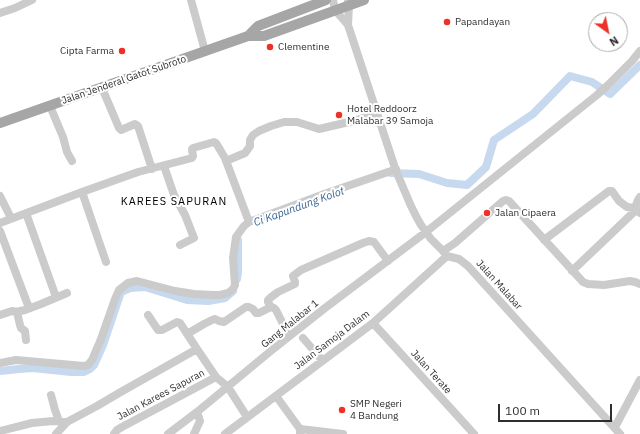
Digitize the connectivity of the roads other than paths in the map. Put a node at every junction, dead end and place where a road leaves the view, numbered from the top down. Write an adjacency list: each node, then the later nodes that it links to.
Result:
1 (32, 0): 8 (street)
2 (191, 0): 12 (street)
3 (326, 0): 10 (main road, Jalan Jenderal Gatot Subroto)
4 (333, 0): 7 (street, Jalan Malabar)
5 (364, 0): 6 (main road, Jalan Jenderal Gatot Subroto)
6 (349, 3): 7 (main road, Jalan Jenderal Gatot Subroto); 9 (street, Jalan Malabar)
7 (335, 10): 9 (street, Jalan Malabar); 10 (main road, Jalan Jenderal Gatot Subroto)
8 (0, 13)
9 (348, 25): 15 (street, Jalan Malabar)
10 (248, 36): 12 (main road, Jalan Jenderal Gatot Subroto)
11 (640, 51): 31 (street, Gang Malabar 1)
12 (205, 52): 13 (main road, Jalan Jenderal Gatot Subroto)
13 (102, 88): 14 (main road, Jalan Jenderal Gatot Subroto); 21 (street)
14 (50, 106): 16 (main road, Jalan Jenderal Gatot Subroto); 17 (street)
15 (377, 114): 18 (street); 20 (street, Jalan Malabar)
16 (0, 123)
17 (72, 161)
18 (226, 161): 19 (street); 28 (street)
19 (164, 166): 21 (street); 33 (street)
20 (395, 168): 28 (street); 31 (street, Jalan Malabar)
21 (152, 169): 22 (street)
22 (82, 192): 26 (street); 36 (street)
23 (0, 196): 27 (street)
24 (640, 197): 25 (street)
25 (637, 210): 32 (street); 37 (street)
26 (26, 213): 27 (street); 40 (street)
27 (11, 218): 29 (street)
28 (249, 222): 53 (street)
29 (0, 223)
30 (0, 231): 41 (street)
31 (426, 232): 34 (street, Jalan Malabar); 35 (street, Gang Malabar 1)
32 (544, 240): 34 (street, Jalan Samoja Dalam); 37 (street)
33 (180, 245)
34 (445, 253): 46 (street, Jalan Samoja Dalam); 64 (street, Jalan Malabar)
35 (388, 261): 42 (street); 48 (street, Gang Malabar 1)
36 (106, 262)
37 (572, 271): 38 (street)
38 (640, 284)
39 (67, 293): 40 (street)
40 (56, 297): 41 (street)
41 (29, 308): 43 (street)
42 (271, 308): 47 (street); 48 (street)
43 (17, 312): 44 (street); 50 (street)
44 (0, 315)
45 (148, 315): 47 (street)
46 (373, 323): 52 (street, Jalan Samoja Dalam); 71 (street, Jalan Terate)
47 (187, 334): 51 (street)
48 (289, 336): 56 (street, Gang Malabar 1)
49 (303, 338): 52 (street)
50 (26, 340)
51 (197, 349): 54 (street); 61 (street)
52 (322, 360): 58 (street, Jalan Samoja Dalam)
53 (0, 363)
54 (216, 377): 56 (street, Jalan Karees Sapuran); 66 (street, Jalan Karees Sapuran)
55 (640, 380): 64 (street)
56 (228, 387): 59 (street, Gang Malabar 1); 60 (street, Jalan Karees Sapuran)
57 (51, 395): 61 (street)
58 (276, 396): 60 (street, Jalan Samoja Dalam); 63 (street)
59 (197, 412): 67 (street, Gang Malabar 1); 68 (street)
60 (247, 417): 69 (street, Jalan Samoja Dalam)
61 (63, 422): 62 (street); 65 (street)
62 (0, 431)
63 (300, 431): 70 (street)
64 (617, 431)
65 (56, 434)
66 (114, 434)
67 (168, 434)
68 (194, 434)
69 (224, 434)
70 (343, 434)
71 (474, 434)

